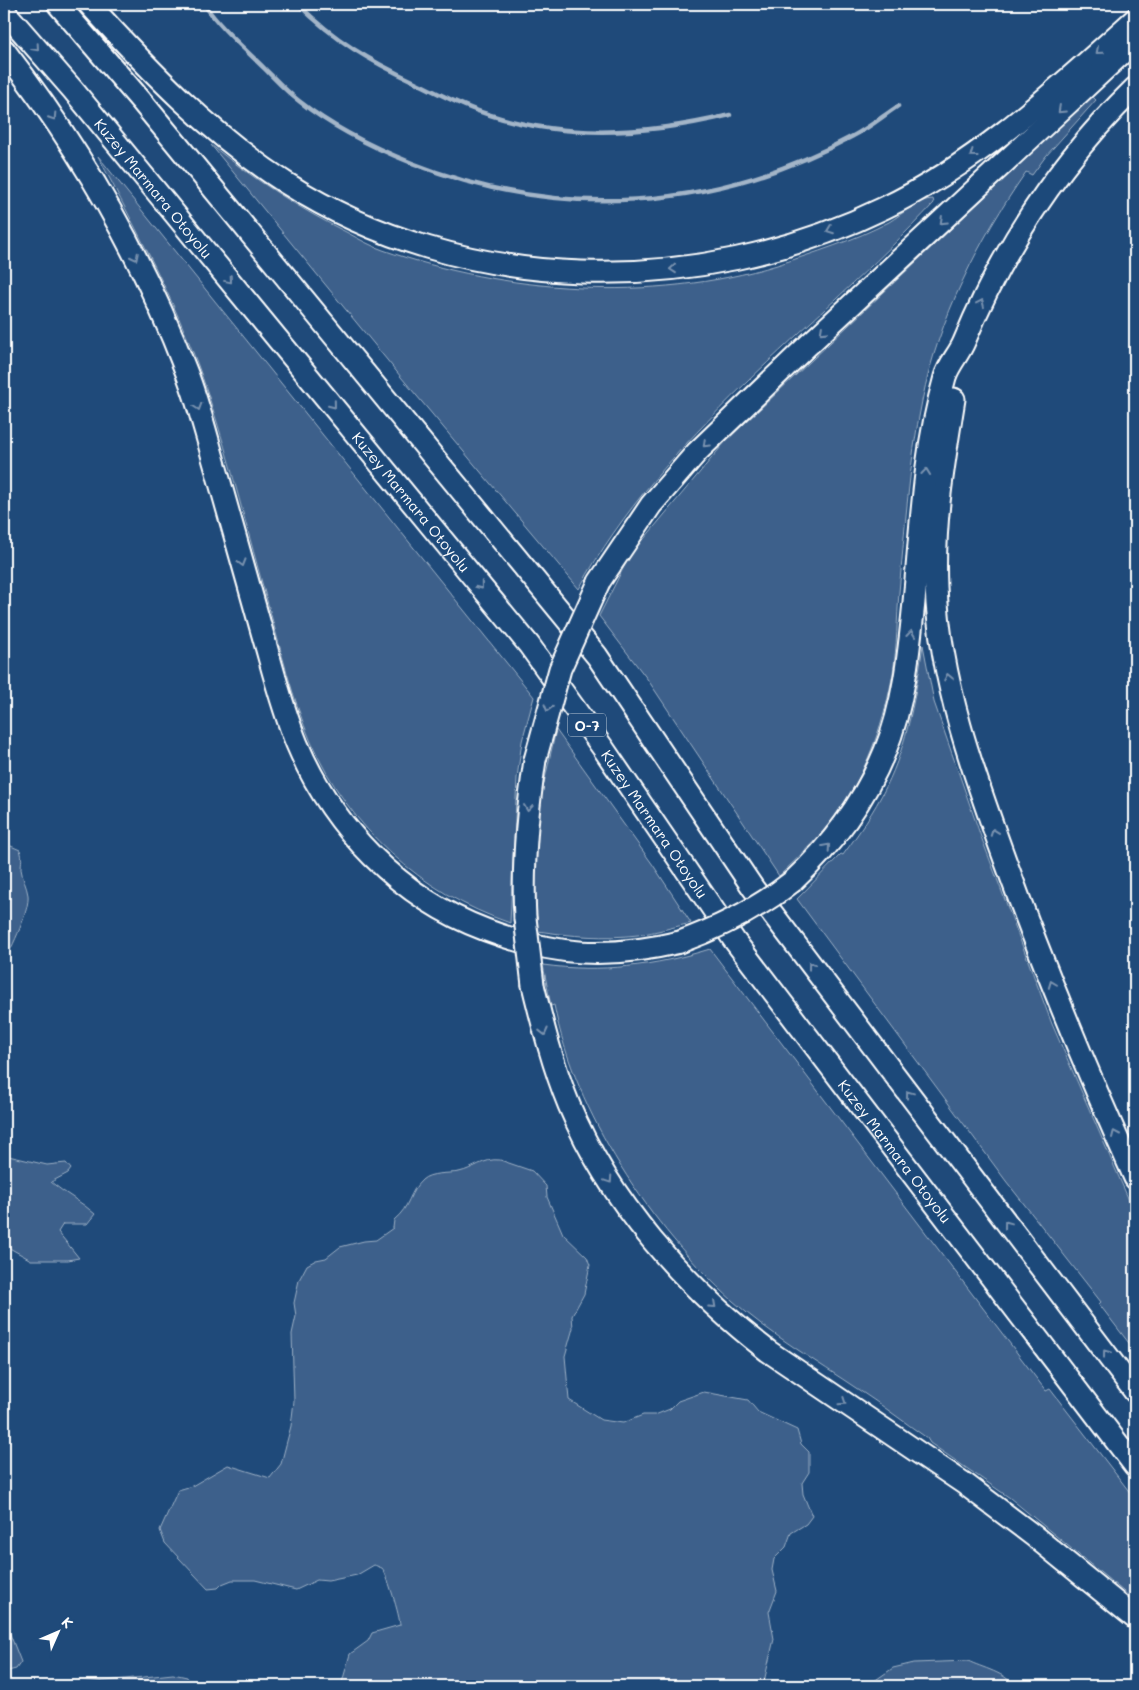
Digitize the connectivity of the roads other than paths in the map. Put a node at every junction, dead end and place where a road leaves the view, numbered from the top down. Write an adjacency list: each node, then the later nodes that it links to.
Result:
1 (58, 4): 10 (highway, one-way to 1)
2 (89, 4): 4 (highway, one-way to 2)
3 (4, 11): 11 (highway, Kuzey Marmara Otoyolu / O-7, one-way to 11)
4 (1135, 19)
5 (1135, 41): 12 (highway, one-way to 12, bridge)
6 (4, 50): 8 (highway, one-way to 8, bridge)
7 (1135, 88): 8 (highway, one-way to 7)
8 (962, 347): 9 (highway, one-way to 8)
9 (1135, 1178)
10 (1135, 1392)
11 (1135, 1466)
12 (1135, 1618)

